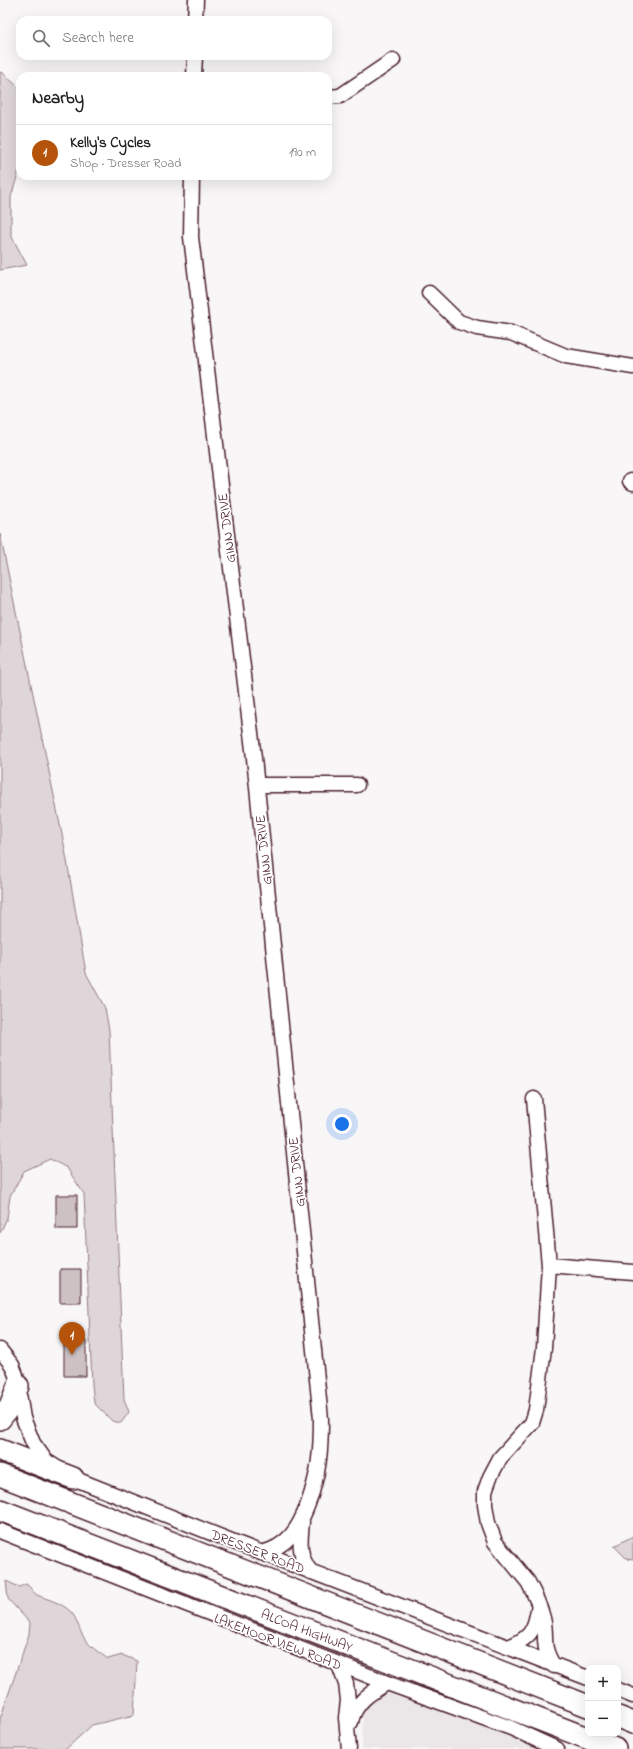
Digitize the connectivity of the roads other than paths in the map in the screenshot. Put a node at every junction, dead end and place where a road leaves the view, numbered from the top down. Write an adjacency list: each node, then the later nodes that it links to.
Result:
1 (196, 0): 2 (street)
2 (195, 16)
3 (195, 60): 5 (street)
4 (393, 60): 6 (street)
5 (194, 72)
6 (332, 97)
7 (192, 180): 10 (street, GINN DRIVE)
8 (428, 293): 9 (street)
9 (633, 367)
10 (257, 785): 11 (street); 22 (street, GINN DRIVE)
11 (356, 785)
12 (534, 1099): 13 (street)
13 (549, 1265): 14 (street); 26 (street)
14 (633, 1272)
15 (0, 1350): 16 (street, DRESSER ROAD)
16 (18, 1386): 17 (highway); 20 (street, DRESSER ROAD)
17 (0, 1419)
18 (0, 1450): 20 (highway)
19 (0, 1475): 34 (highway)
20 (73, 1478): 24 (street, DRESSER ROAD)
21 (0, 1510): 39 (highway, ALCOA HIGHWAY)
22 (302, 1522): 24 (street, GINN DRIVE); 25 (street, GINN DRIVE)
23 (0, 1531): 28 (street, LAKEMOOR VIEW ROAD)
24 (261, 1552): 25 (street, DRESSER ROAD)
25 (311, 1572): 27 (street, DRESSER ROAD)
26 (538, 1604): 27 (street); 29 (street)
27 (508, 1647): 29 (street, DRESSER ROAD)
28 (339, 1665): 31 (street, LAKEMOOR VIEW ROAD); 37 (street)
29 (554, 1666): 30 (street, DRESSER ROAD)
30 (585, 1677)
31 (387, 1683): 37 (street); 38 (street, LAKEMOOR VIEW ROAD)
32 (621, 1691): 33 (street)
33 (633, 1696)
34 (585, 1705)
35 (621, 1718): 36 (highway)
36 (633, 1723)
37 (349, 1743)
38 (558, 1749)
39 (614, 1749)

